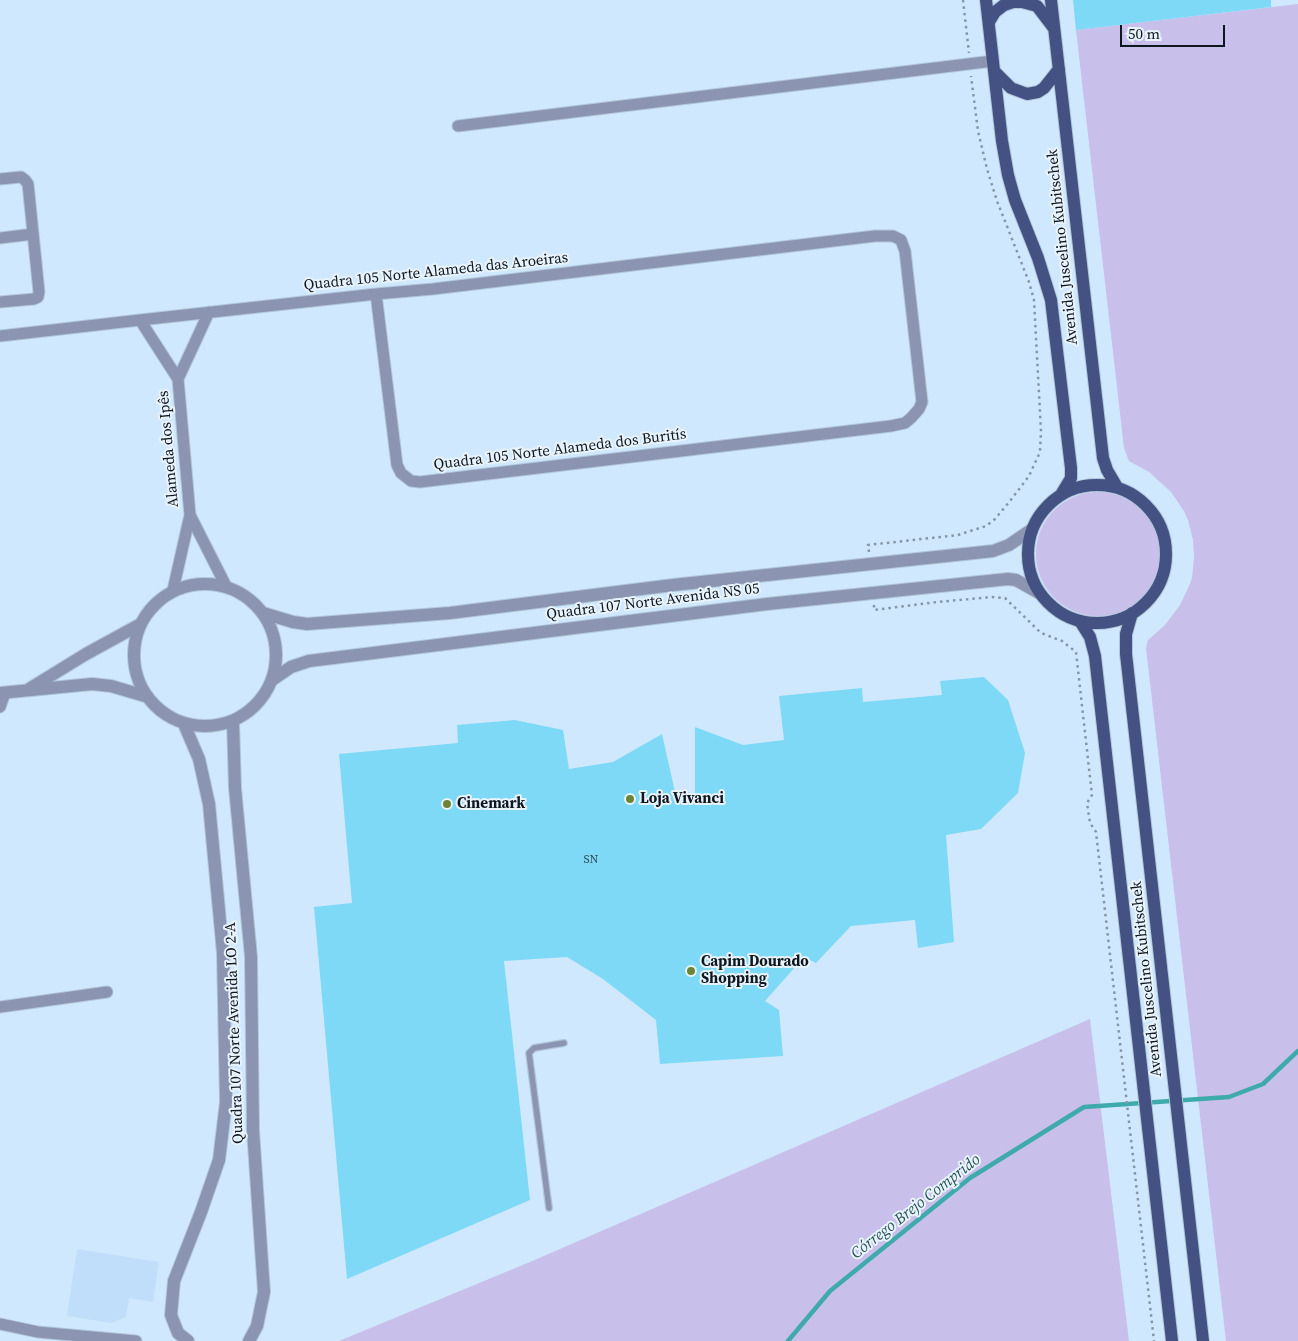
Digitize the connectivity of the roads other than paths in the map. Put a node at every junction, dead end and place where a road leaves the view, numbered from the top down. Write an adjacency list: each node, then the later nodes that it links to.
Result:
1 (986, 0): 3 (main road, Avenida Juscelino Kubitschek)
2 (1051, 0): 4 (main road, Avenida Juscelino Kubitschek)
3 (989, 22): 4 (main road); 5 (main road, Avenida Juscelino Kubitschek)
4 (1055, 32): 6 (main road, Avenida Juscelino Kubitschek)
5 (994, 66): 6 (main road); 7 (street); 19 (main road, Avenida Juscelino Kubitschek)
6 (1059, 69): 18 (main road, Avenida Juscelino Kubitschek)
7 (458, 126)
8 (0, 179): 9 (street)
9 (33, 234): 10 (street); 12 (street)
10 (0, 238)
11 (376, 294): 13 (street, Quadra 105 Norte Alameda das Aroeiras); 17 (street, Quadra 105 Norte Alameda dos Buritís); 17 (street, Quadra 105 Norte Alameda das Aroeiras)
12 (0, 302)
13 (209, 312): 14 (street, Quadra 105 Norte Alameda das Aroeiras); 16 (street, Alameda dos Ipês)
14 (140, 320): 15 (street, Quadra 105 Norte Alameda das Aroeiras); 16 (street, Alameda dos Ipês)
15 (0, 336)
16 (178, 379): 20 (street, Alameda dos Ipês)
17 (905, 423)
18 (1118, 487): 19 (main road); 26 (main road)
19 (1062, 493): 21 (main road)
20 (190, 515): 22 (street, Alameda dos Ipês); 23 (street, Alameda dos Ipês)
21 (1032, 530): 24 (main road); 25 (street, Quadra 107 Norte Avenida NS 05)
22 (226, 586): 23 (street); 25 (street)
23 (173, 590): 28 (street)
24 (1040, 593): 27 (main road); 29 (street, Quadra 107 Norte Avenida NS 05)
25 (262, 613): 29 (street)
26 (1132, 613): 27 (main road); 45 (main road, Avenida Juscelino Kubitschek)
27 (1080, 621): 44 (main road, Avenida Juscelino Kubitschek)
28 (139, 625): 30 (street); 32 (street)
29 (272, 680): 34 (street)
30 (27, 690): 31 (street); 32 (street)
31 (2, 693): 33 (street)
32 (145, 696): 35 (street)
33 (0, 707)
34 (233, 722): 35 (street); 43 (street, Quadra 107 Norte Avenida LO 2-A)
35 (184, 724): 42 (street, Quadra 107 Norte Avenida LO 2-A)
36 (108, 992): 37 (street)
37 (0, 1007)
38 (564, 1044): 39 (lane)
39 (549, 1208)
40 (0, 1324): 41 (street)
41 (136, 1341)
42 (188, 1341)
43 (249, 1341)
44 (1172, 1341)
45 (1203, 1341)

